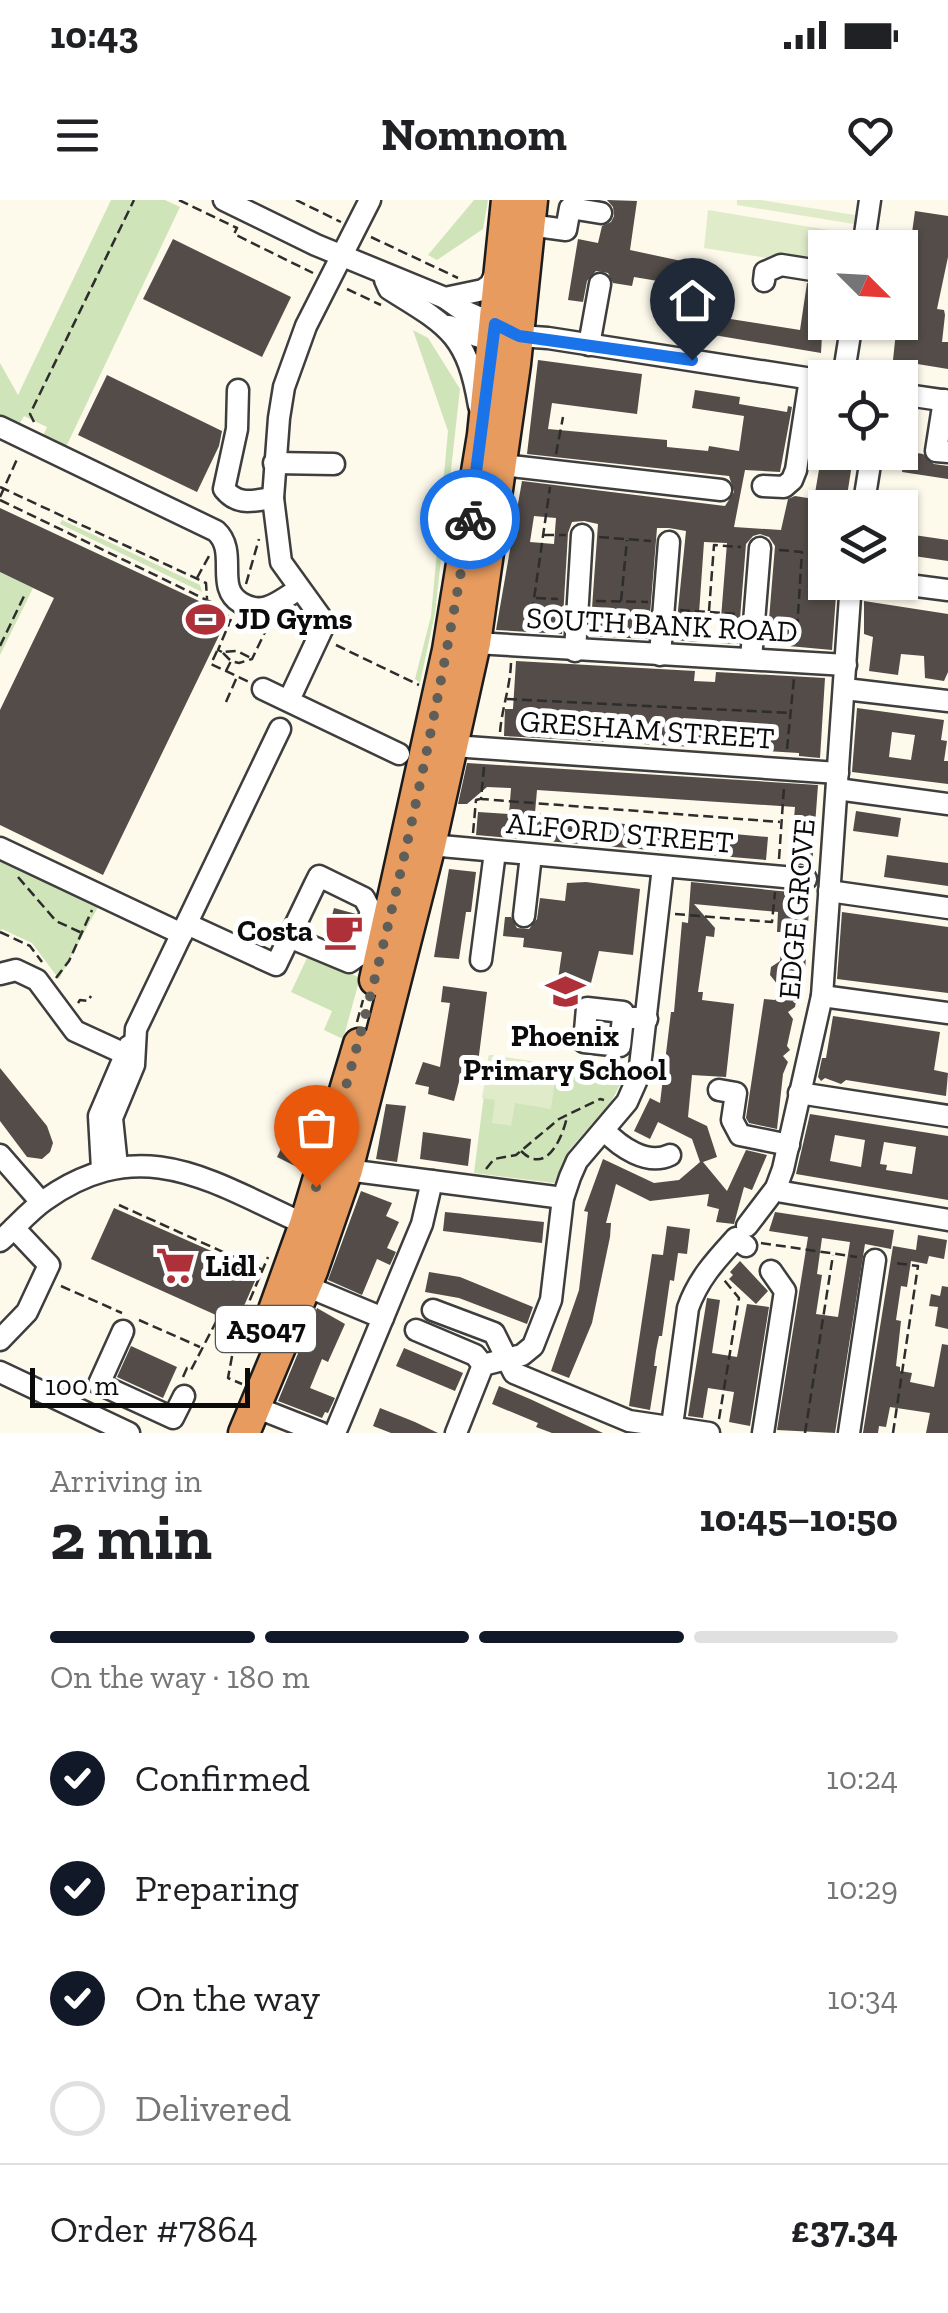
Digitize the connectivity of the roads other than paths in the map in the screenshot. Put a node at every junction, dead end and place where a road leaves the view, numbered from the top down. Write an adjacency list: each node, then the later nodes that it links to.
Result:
1 (224, 200): 8 (street)
2 (370, 200): 8 (street)
3 (507, 200): 9 (highway, A5047)
4 (870, 200): 7 (street)
5 (530, 212): 6 (street); 16 (highway, A5047)
6 (600, 213)
7 (866, 230)
8 (349, 243): 11 (street); 26 (street)
9 (498, 267): 14 (street); 16 (highway, A5047)
10 (808, 269): 12 (street)
11 (382, 274): 14 (street); 15 (street)
12 (764, 281)
13 (600, 284): 17 (street)
14 (445, 298): 16 (street)
15 (448, 326): 16 (street); 24 (street)
16 (503, 334): 17 (street); 24 (highway, A5047); 28 (highway, A5047)
17 (588, 345): 18 (street)
18 (808, 379)
19 (238, 390): 31 (street)
20 (918, 397): 21 (street)
21 (946, 401): 25 (street)
22 (808, 419): 29 (street)
23 (0, 427): 36 (street)
24 (483, 435): 85 (highway, A5047)
25 (948, 452)
26 (274, 463): 27 (street); 31 (street)
27 (334, 464)
28 (502, 464): 30 (street); 39 (highway, A5047)
29 (763, 486)
30 (721, 490)
31 (273, 498): 36 (street)
32 (582, 535): 40 (street)
33 (670, 542): 41 (street)
34 (760, 548): 42 (street)
35 (918, 586): 37 (street)
36 (299, 588): 46 (street)
37 (948, 590)
38 (850, 600): 43 (street, EDGE GROVE)
39 (474, 644): 40 (street, SOUTH BANK ROAD); 49 (highway, A5047)
40 (574, 651): 41 (street, SOUTH BANK ROAD)
41 (660, 656): 42 (street, SOUTH BANK ROAD)
42 (751, 659): 43 (street, SOUTH BANK ROAD)
43 (846, 665): 44 (street, EDGE GROVE)
44 (845, 688): 47 (street); 51 (street, EDGE GROVE)
45 (263, 689): 46 (street)
46 (289, 700): 50 (street)
47 (948, 701)
48 (280, 728): 62 (street)
49 (453, 746): 51 (street, GRESHAM STREET); 53 (highway, A5047)
50 (399, 754)
51 (837, 781): 52 (street, GRESHAM STREET); 59 (street, EDGE GROVE)
52 (948, 804)
53 (430, 845): 55 (street, ALFORD STREET); 79 (highway, A5047)
54 (0, 848): 62 (street)
55 (484, 851): 56 (street, ALFORD STREET); 64 (street)
56 (530, 855): 57 (street, ALFORD STREET); 61 (street)
57 (663, 867): 58 (street, ALFORD STREET); 69 (street)
58 (806, 879)
59 (830, 891): 60 (street); 66 (street, EDGE GROVE)
60 (948, 908)
61 (524, 916)
62 (185, 929): 63 (street); 70 (street)
63 (289, 937): 63 (street)
64 (481, 960)
65 (0, 974): 70 (street)
66 (822, 996): 67 (street); 72 (street, EDGE GROVE)
67 (948, 1014)
68 (623, 1017): 69 (street)
69 (647, 1019): 74 (street)
70 (128, 1047): 78 (street)
71 (719, 1090): 75 (street)
72 (800, 1093): 73 (street); 75 (street, EDGE GROVE)
73 (948, 1116)
74 (604, 1130): 77 (street); 82 (street)
75 (788, 1145): 81 (street, EDGE GROVE)
76 (0, 1155): 83 (street)
77 (670, 1155)
78 (110, 1167): 83 (street); 85 (street)
79 (347, 1170): 80 (street); 85 (highway, A5047)
80 (432, 1182): 82 (street); 91 (street)
81 (776, 1188): 84 (street); 100 (street, EDGE GROVE)
82 (563, 1198): 95 (street)
83 (42, 1202): 86 (street)
84 (948, 1220)
85 (316, 1228): 89 (highway, A5047); 99 (highway, A5047)
86 (7, 1234): 94 (street)
87 (875, 1260): 108 (street)
88 (771, 1271): 107 (street)
89 (306, 1286): 91 (street); 99 (highway, A5047)
90 (432, 1310): 95 (street)
91 (383, 1318): 104 (street)
92 (416, 1330): 96 (street)
93 (123, 1331): 98 (street)
94 (0, 1340)
95 (506, 1359): 96 (street); 100 (street)
96 (484, 1365): 105 (street)
97 (0, 1372): 101 (street)
98 (182, 1390)
99 (248, 1408): 102 (highway, A5047); 103 (street)
100 (671, 1431): 106 (street)
101 (129, 1433)
102 (224, 1433)
103 (321, 1433)
104 (335, 1433)
105 (456, 1433)
106 (709, 1433)
107 (764, 1433)
108 (849, 1433)

